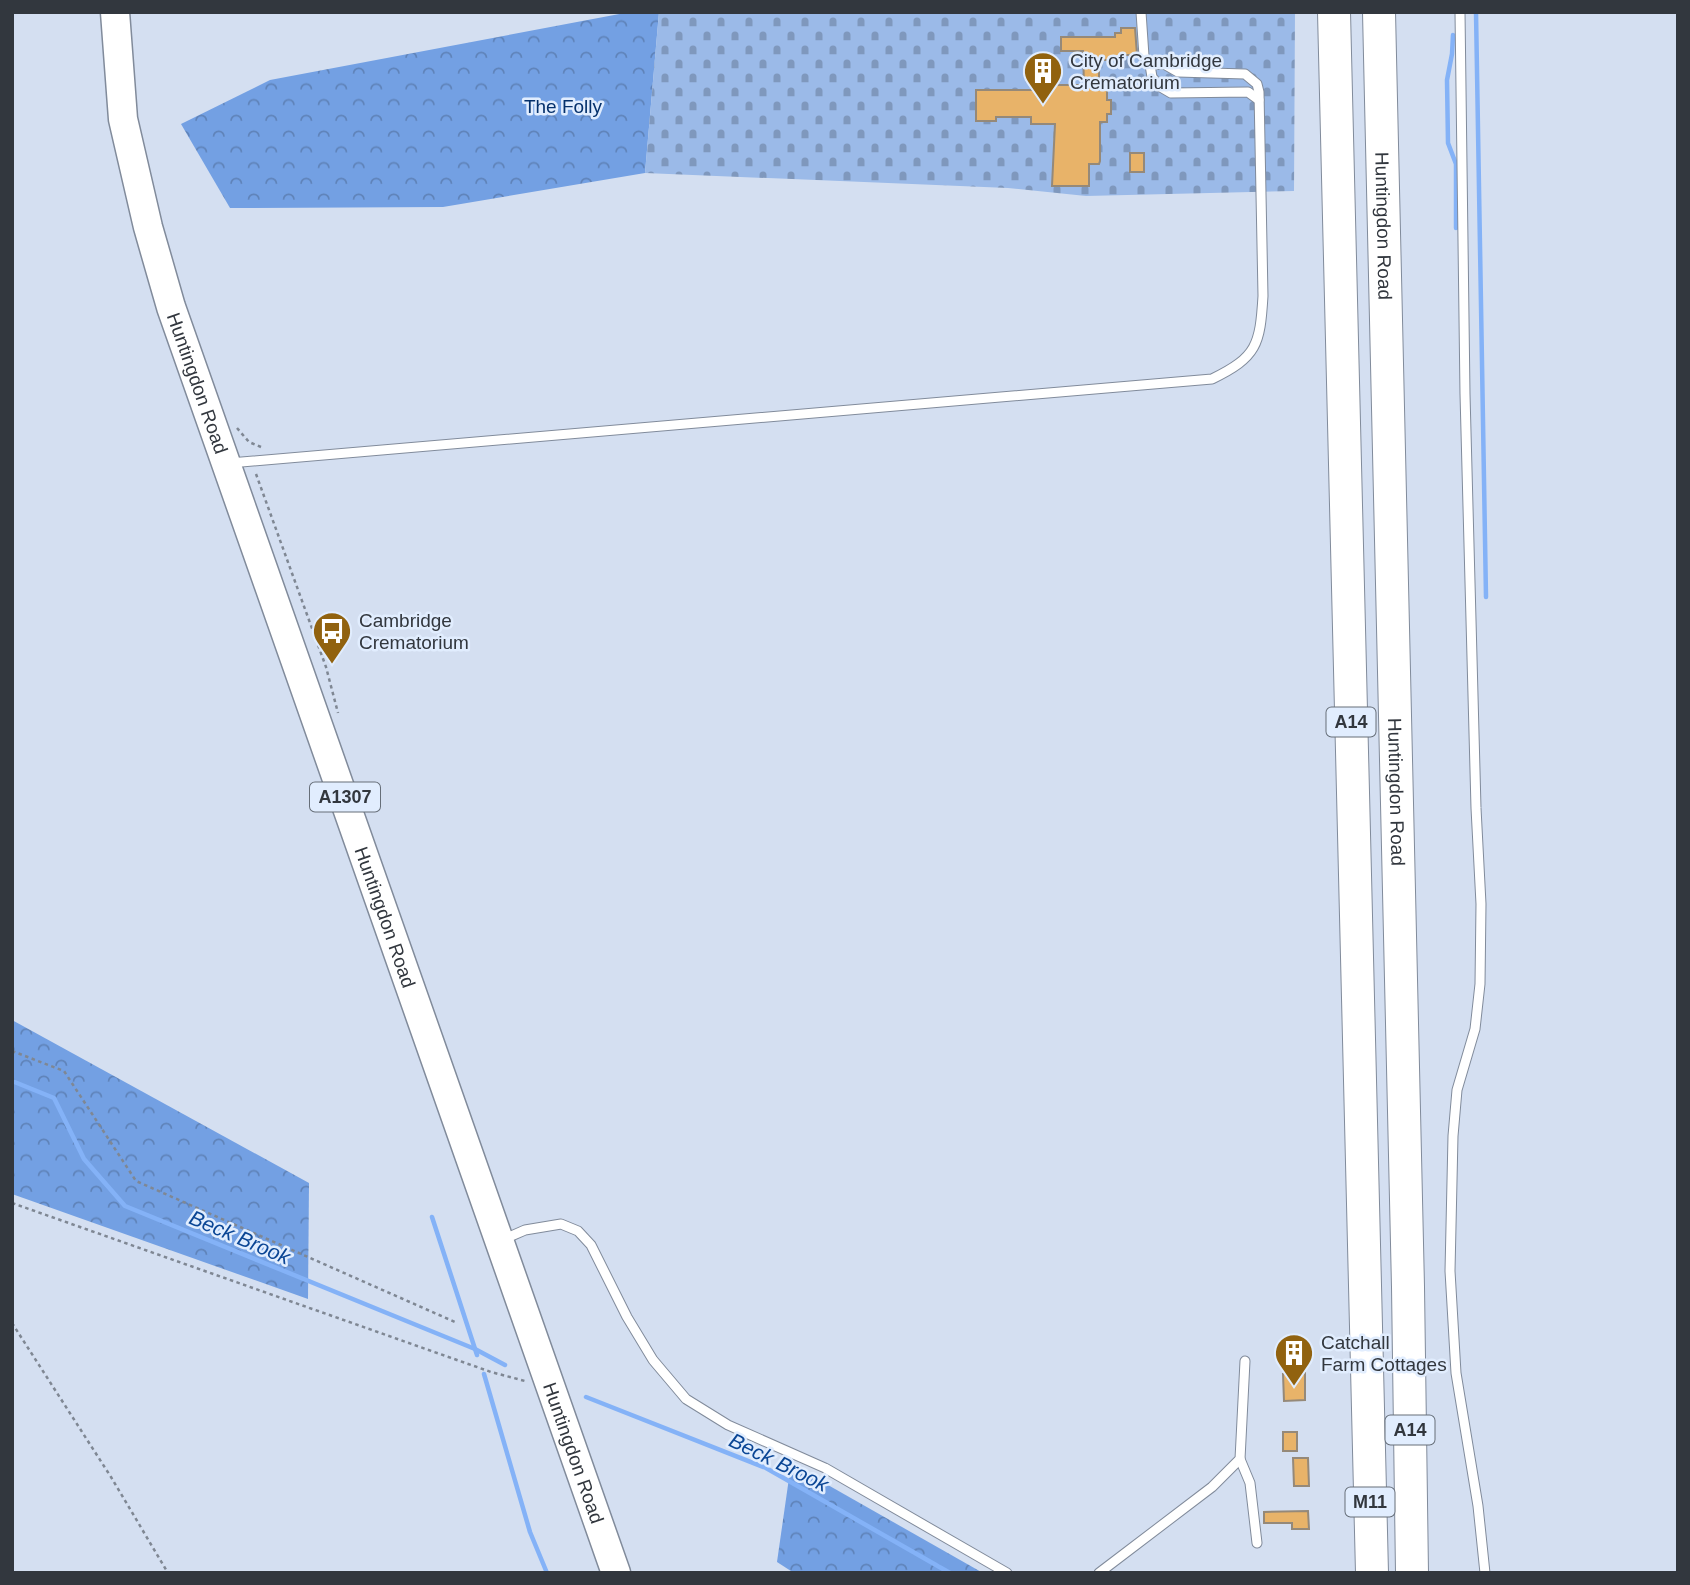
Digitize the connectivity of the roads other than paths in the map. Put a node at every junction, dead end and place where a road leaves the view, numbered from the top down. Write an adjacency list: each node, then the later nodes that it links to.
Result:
1 (115, 12): 8 (main road, Huntingdon Road / A1307)
2 (1141, 12): 6 (lane)
3 (1334, 12): 11 (highway, A14)
4 (1379, 12): 19 (highway, Huntingdon Road / A14)
5 (1460, 12): 20 (lane)
6 (1150, 65): 7 (lane); 7 (lane)
7 (1259, 100): 8 (lane)
8 (227, 464): 9 (main road, Huntingdon Road / A1307)
9 (501, 1241): 14 (main road, Huntingdon Road / A1307); 15 (lane)
10 (1245, 1361): 12 (lane)
11 (1369, 1432): 17 (highway, A14); 18 (highway, M11)
12 (1240, 1459): 13 (lane); 16 (lane)
13 (1257, 1543)
14 (616, 1573)
15 (1007, 1573)
16 (1099, 1573)
17 (1361, 1573)
18 (1372, 1573)
19 (1412, 1573)
20 (1485, 1573)

